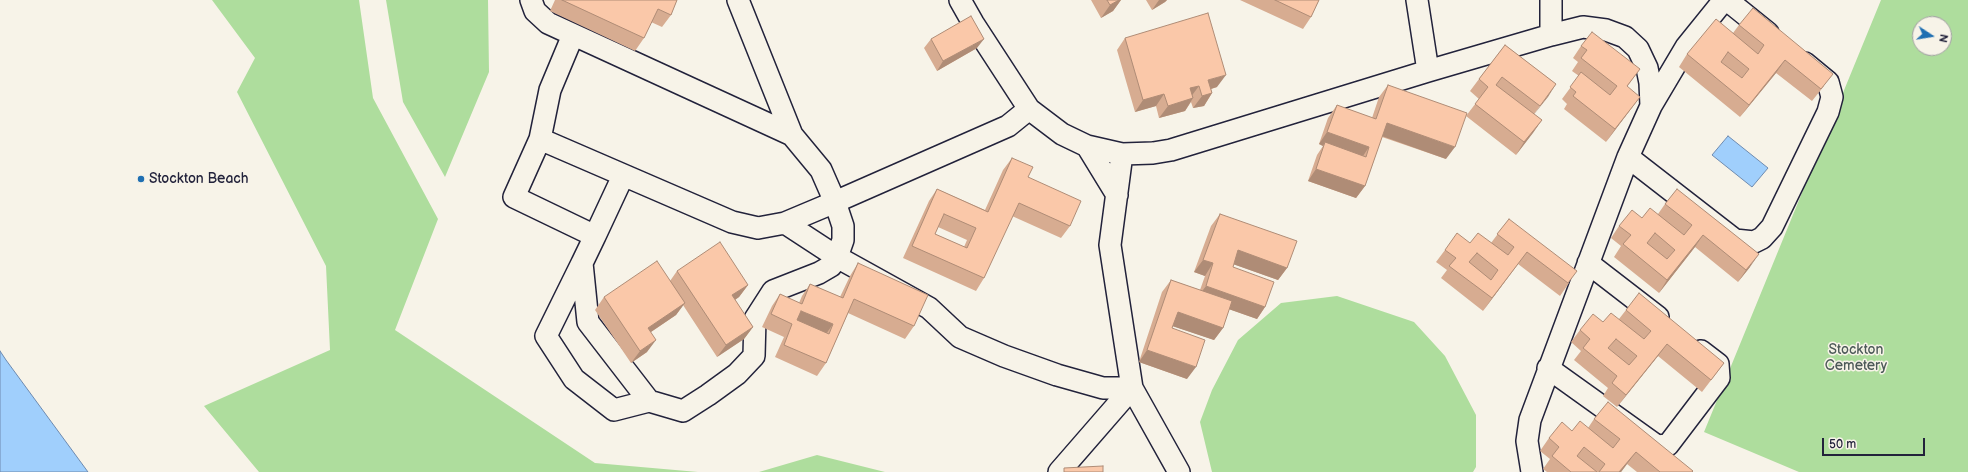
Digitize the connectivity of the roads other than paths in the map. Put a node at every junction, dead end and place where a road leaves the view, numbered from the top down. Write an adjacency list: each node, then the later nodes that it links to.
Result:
1 (532, 0): 8 (lane)
2 (738, 0): 15 (lane)
3 (960, 0): 14 (lane)
4 (1417, 0): 12 (lane)
5 (1551, 0): 9 (lane)
6 (1724, 0): 10 (lane)
7 (1727, 0): 19 (lane)
8 (573, 35): 15 (lane); 16 (lane)
9 (1551, 35): 11 (lane); 12 (lane)
10 (1686, 47): 11 (lane); 13 (lane)
11 (1647, 68): 13 (lane)
12 (1428, 71): 18 (lane)
13 (1651, 106): 19 (lane)
14 (1030, 109): 17 (lane); 22 (lane)
15 (792, 135): 22 (lane)
16 (540, 139): 20 (lane); 24 (lane)
17 (1087, 146): 18 (lane); 21 (lane)
18 (1122, 154): 21 (lane)
19 (1628, 157): 27 (lane)
20 (624, 176): 23 (lane); 24 (lane)
21 (1117, 195): 29 (lane)
22 (835, 202): 23 (lane); 25 (lane)
23 (785, 223): 25 (lane)
24 (595, 236): 26 (lane)
25 (837, 257): 29 (lane); 30 (lane)
26 (582, 263): 30 (lane); 30 (lane)
27 (1588, 263): 28 (lane); 28 (lane)
28 (1548, 368): 33 (lane)
29 (1132, 388): 31 (lane); 32 (lane)
30 (649, 401)
31 (1059, 472)
32 (1179, 472)
33 (1532, 472)

